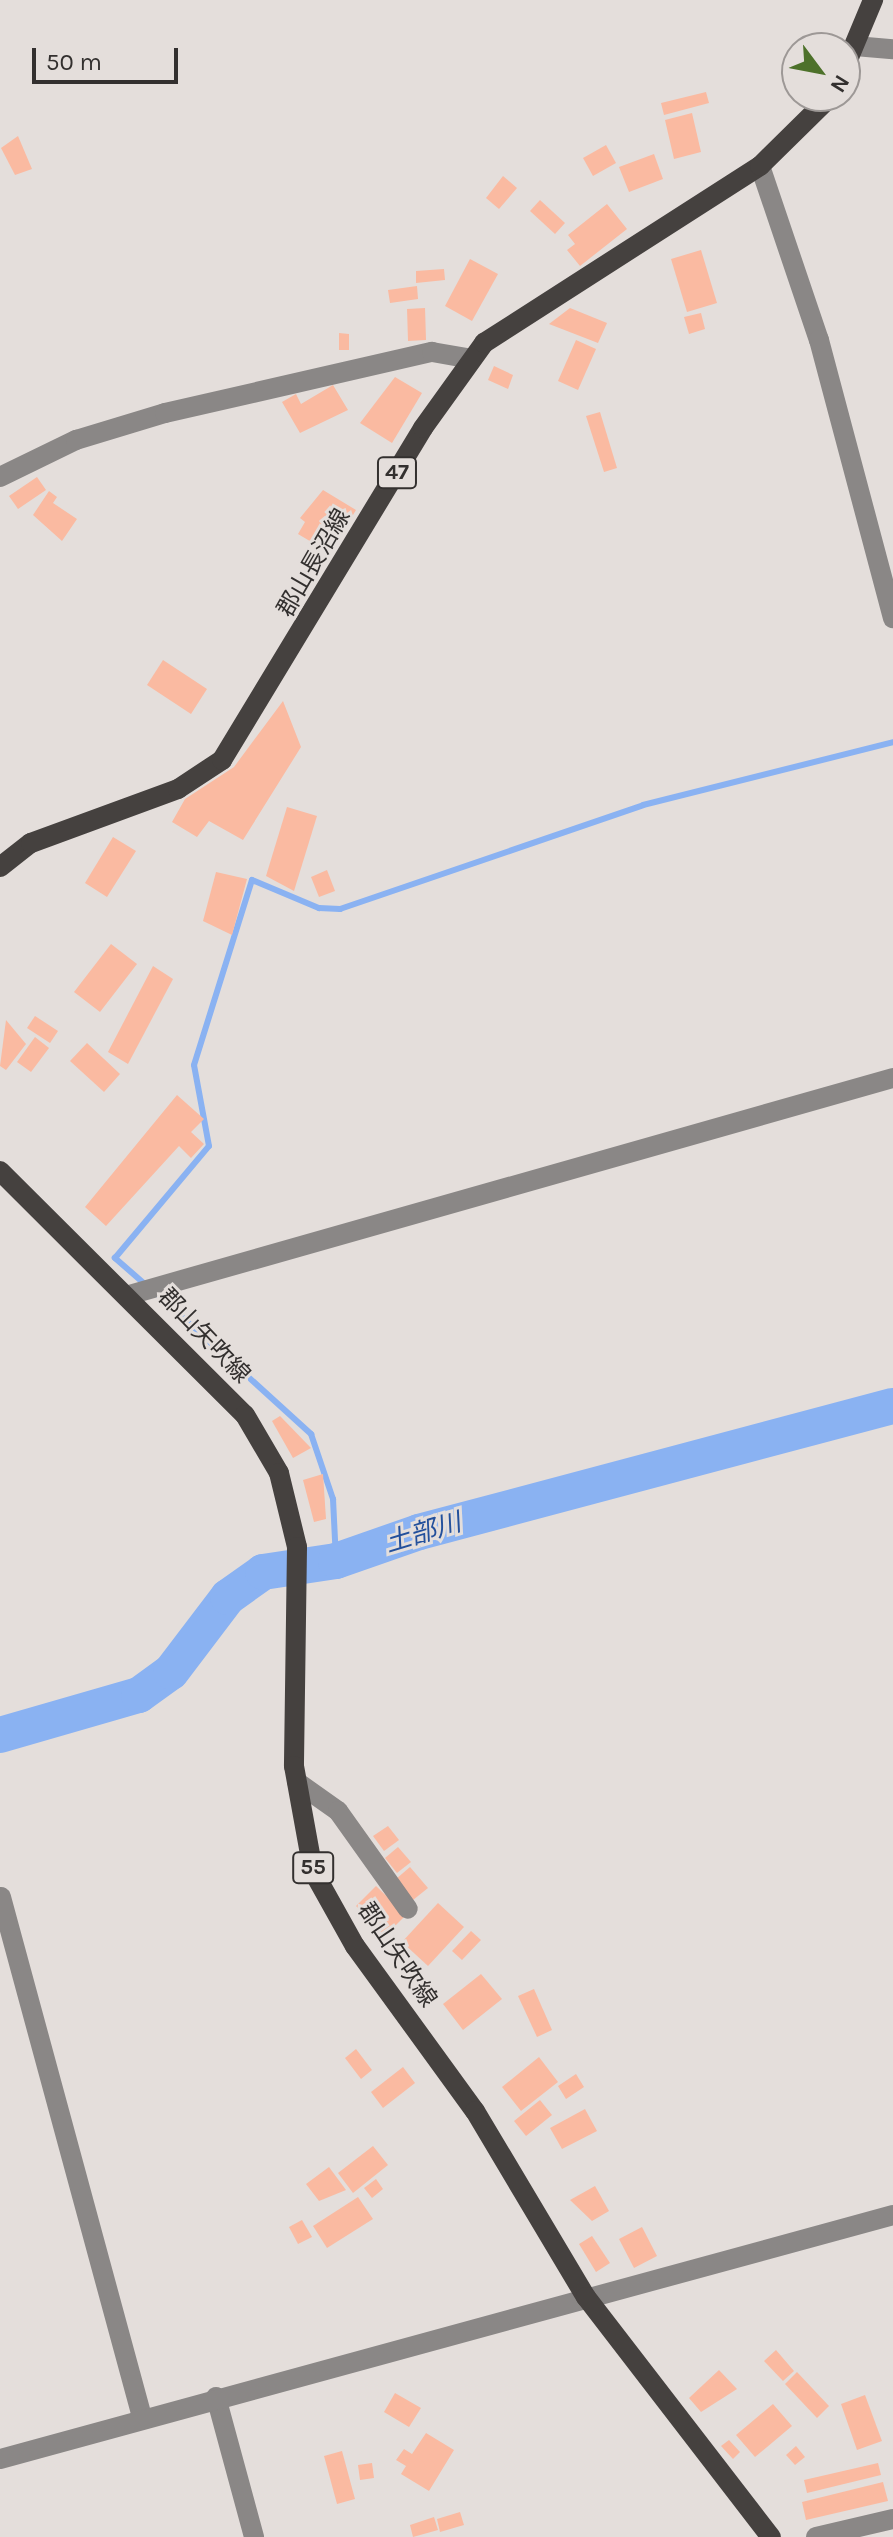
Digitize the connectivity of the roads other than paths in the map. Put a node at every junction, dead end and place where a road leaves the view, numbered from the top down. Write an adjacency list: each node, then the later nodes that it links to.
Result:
1 (873, 0): 2 (main road)
2 (860, 32)
3 (861, 46): 4 (street)
4 (893, 49)
5 (815, 112): 6 (main road, 郡山長沼線 / 47)
6 (760, 166): 7 (main road, 郡山長沼線 / 47); 9 (street)
7 (471, 359): 8 (street); 10 (main road, 郡山長沼線 / 47)
8 (0, 477)
9 (893, 618)
10 (0, 867)
11 (893, 1078): 13 (street)
12 (0, 1171): 13 (main road, 郡山矢吹線 / 55)
13 (129, 1295): 14 (main road, 郡山矢吹線 / 55)
14 (297, 1782): 16 (street); 18 (main road, 郡山矢吹線 / 55)
15 (1, 1897): 20 (street)
16 (408, 1909)
17 (893, 2215): 18 (street)
18 (586, 2297): 19 (street); 24 (main road, 郡山矢吹線 / 55)
19 (216, 2397): 20 (street); 23 (street)
20 (142, 2417): 21 (street)
21 (0, 2459)
22 (893, 2519): 25 (street)
23 (254, 2537)
24 (771, 2537)
25 (816, 2537)

